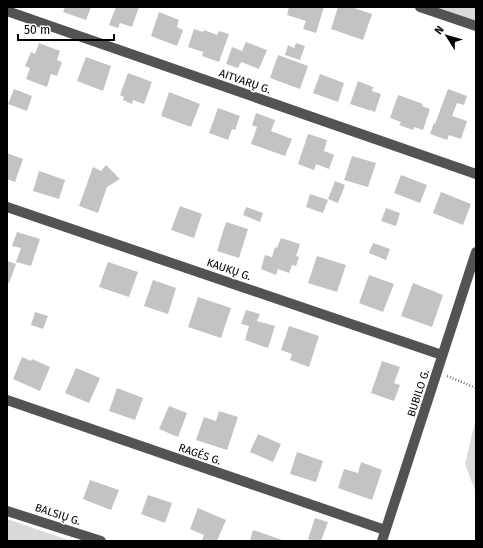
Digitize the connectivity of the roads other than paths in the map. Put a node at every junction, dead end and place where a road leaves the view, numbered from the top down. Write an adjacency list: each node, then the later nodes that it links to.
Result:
1 (420, 7): 3 (street)
2 (7, 11): 4 (street, AITVARŲ G.)
3 (476, 26)
4 (476, 174)
5 (7, 207): 7 (street, KAUKŲ G.)
6 (476, 252): 7 (street, BUBILO G.)
7 (442, 354): 10 (street, BUBILO G.)
8 (7, 400): 10 (street, RAGĖS G.)
9 (7, 511): 11 (street, BALSIŲ G.)
10 (385, 530): 12 (street, BUBILO G.)
11 (101, 541)
12 (382, 541)

